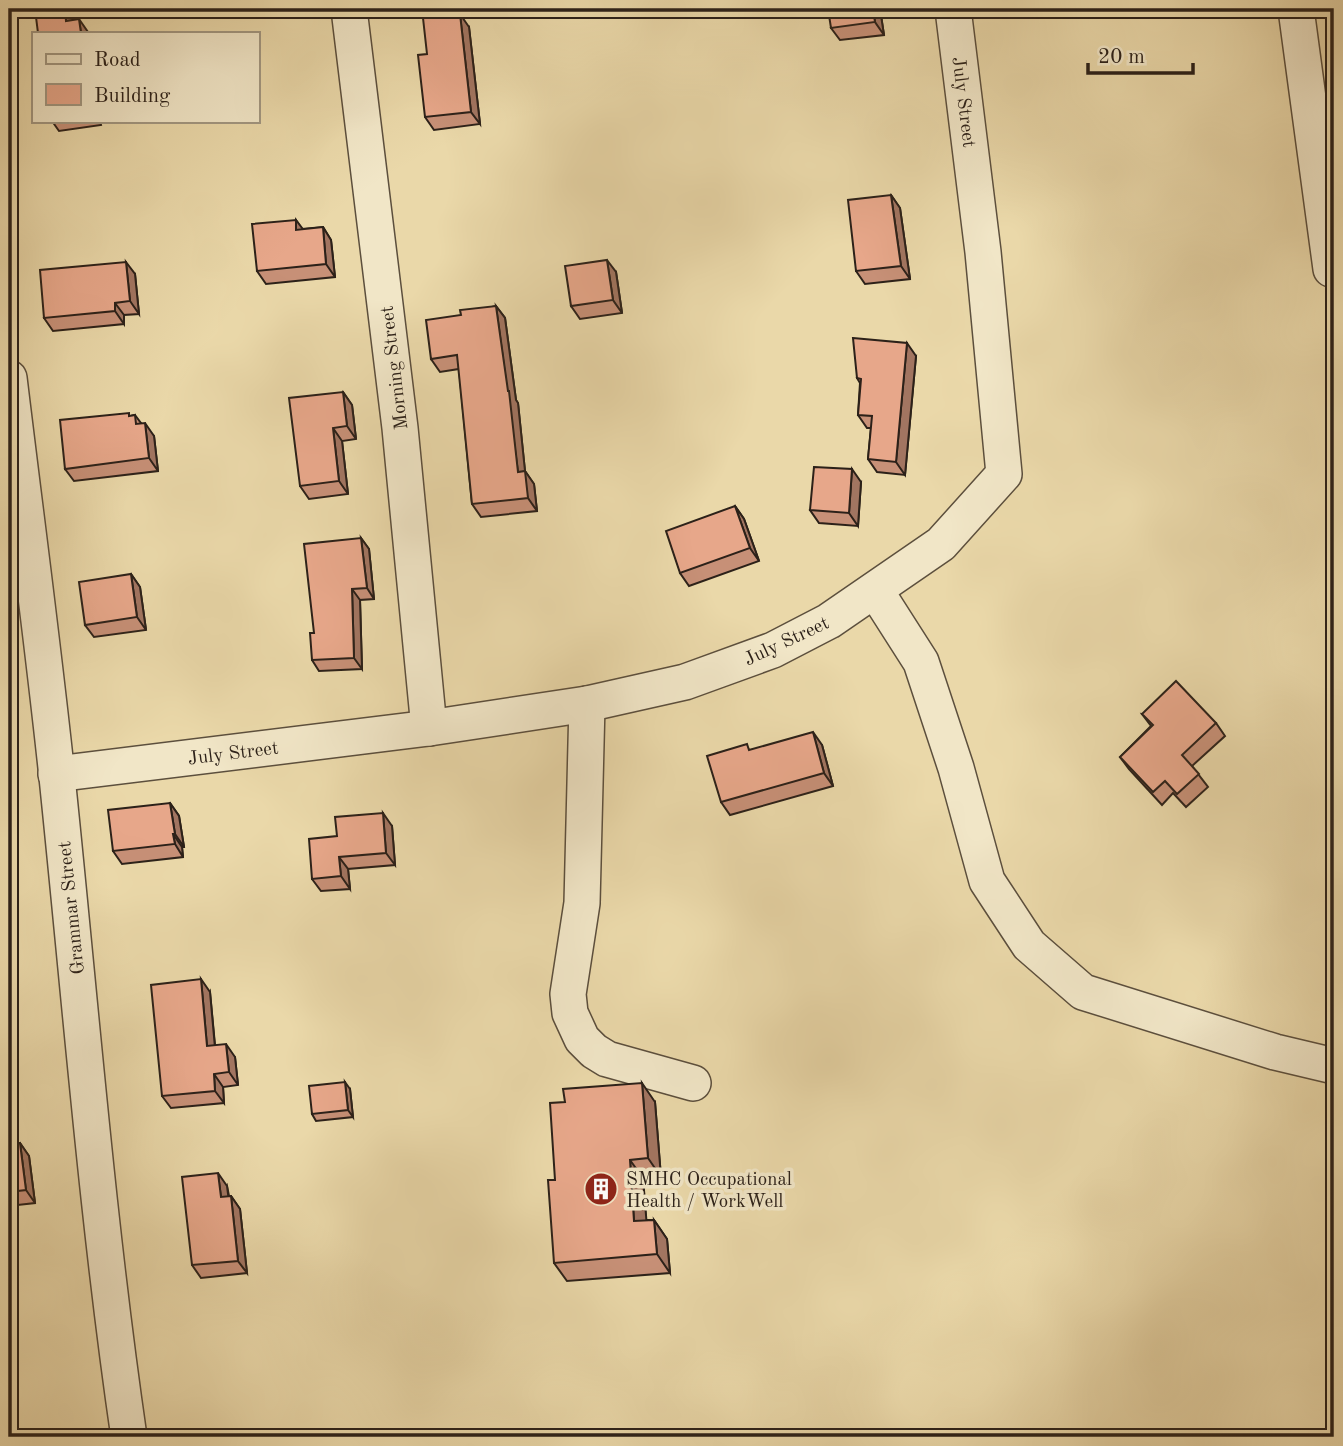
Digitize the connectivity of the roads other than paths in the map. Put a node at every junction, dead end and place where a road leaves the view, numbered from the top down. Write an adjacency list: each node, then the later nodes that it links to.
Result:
1 (349, 9): 8 (street, Morning Street)
2 (953, 9): 6 (street, July Street)
3 (1296, 9): 4 (street)
4 (1334, 269)
5 (9, 378): 9 (street, Grammar Street)
6 (874, 590): 7 (street, July Street); 10 (street)
7 (587, 704): 8 (street, July Street); 11 (street)
8 (429, 728): 9 (street, July Street)
9 (57, 774): 12 (street, Grammar Street)
10 (1334, 1066)
11 (694, 1083)
12 (129, 1437)

